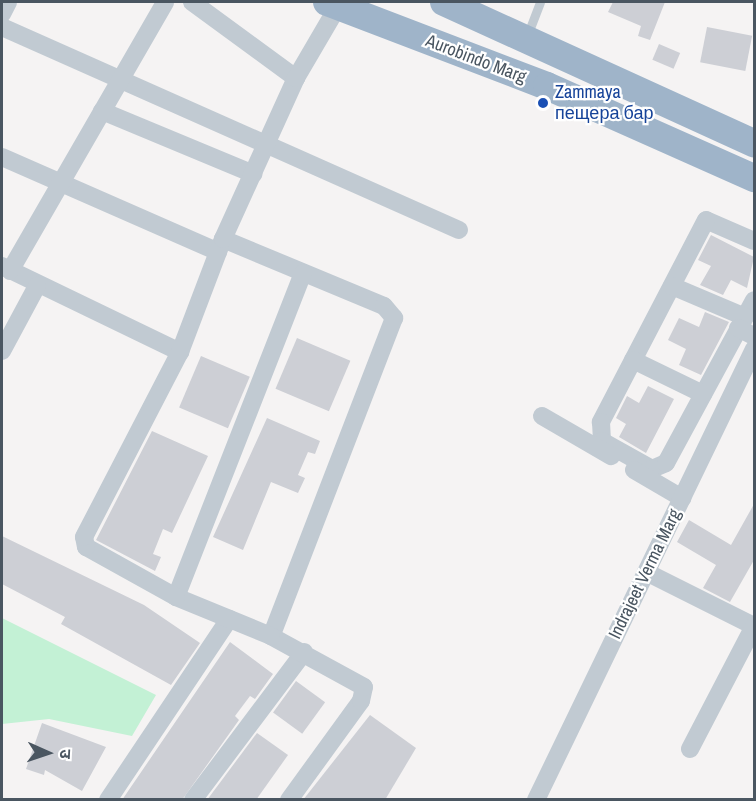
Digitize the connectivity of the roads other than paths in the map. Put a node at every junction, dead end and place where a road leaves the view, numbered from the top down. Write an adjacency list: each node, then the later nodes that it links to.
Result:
1 (8, 2): 7 (street)
2 (165, 2): 10 (street)
3 (192, 2): 11 (street)
4 (444, 2): 9 (highway, Aurobindo Marg)
5 (540, 2): 9 (lane)
6 (332, 4): 11 (street); 17 (highway, Aurobindo Marg)
7 (2, 14)
8 (2, 27): 10 (street)
9 (526, 38): 13 (highway, Aurobindo Marg)
10 (118, 78): 12 (street); 14 (street)
11 (296, 78): 14 (street)
12 (102, 111): 16 (street); 18 (street)
13 (754, 143)
14 (266, 145): 16 (street); 19 (street)
15 (2, 157): 18 (street)
16 (253, 174): 21 (street)
17 (754, 178)
18 (59, 186): 21 (street); 22 (street)
19 (459, 230)
20 (754, 241): 25 (street)
21 (220, 246): 23 (street); 30 (street)
22 (6, 268): 24 (street)
23 (303, 273): 36 (street); 39 (street)
24 (37, 286): 29 (street); 30 (street)
25 (672, 286): 27 (street); 31 (street)
26 (754, 300): 27 (street)
27 (746, 327): 32 (street)
28 (754, 349): 34 (street, Indrajeet Verma Marg)
29 (2, 351)
30 (180, 352): 36 (street)
31 (633, 360): 32 (street); 32 (street)
32 (703, 394)
33 (542, 416): 34 (street)
34 (682, 498): 35 (street, Indrajeet Verma Marg)
35 (646, 572): 38 (street); 45 (street, Indrajeet Verma Marg)
36 (176, 597): 37 (street)
37 (229, 619): 39 (street); 42 (street)
38 (754, 626): 41 (street)
39 (271, 636): 40 (street)
40 (304, 652): 43 (street); 44 (street)
41 (690, 749)
42 (108, 800)
43 (193, 800)
44 (289, 800)
45 (536, 800)

